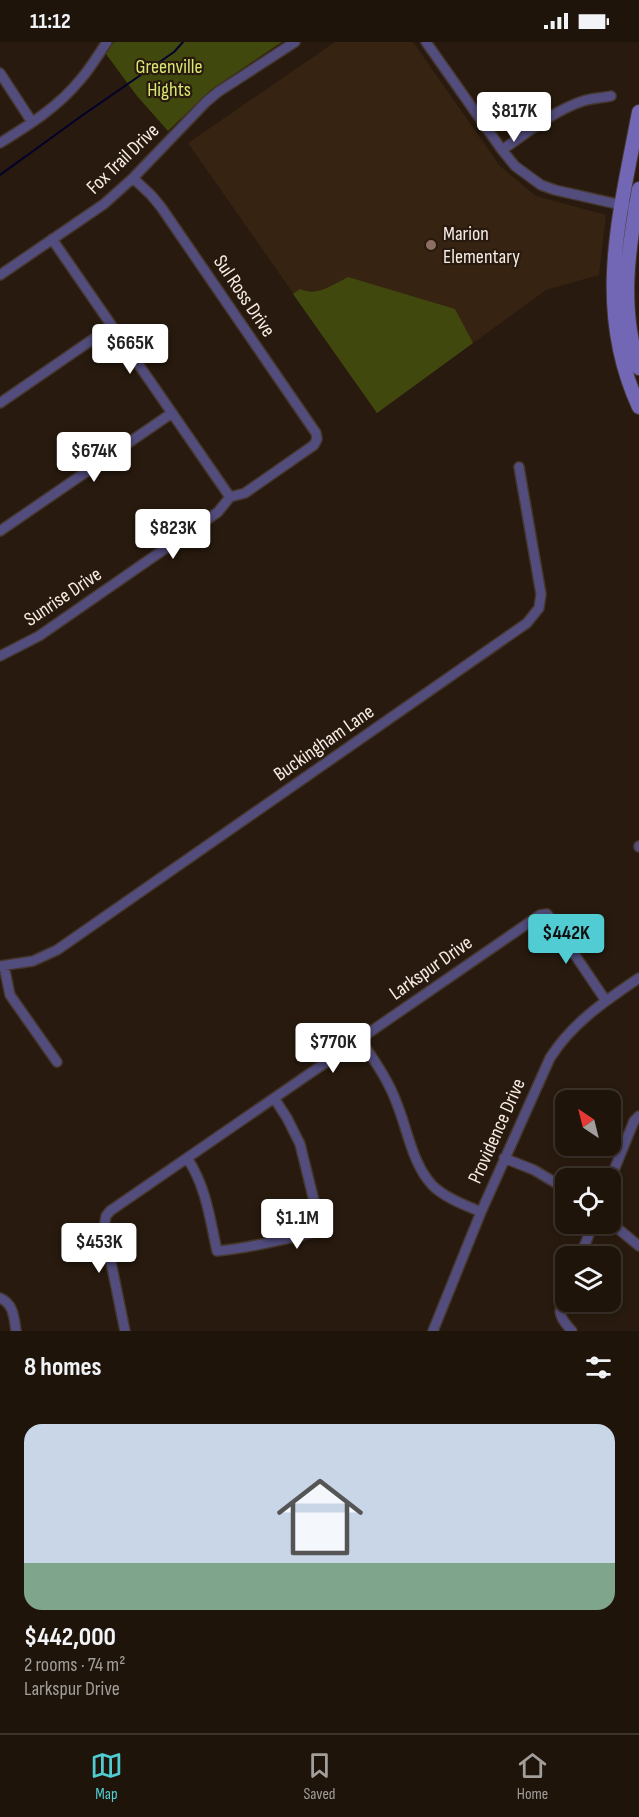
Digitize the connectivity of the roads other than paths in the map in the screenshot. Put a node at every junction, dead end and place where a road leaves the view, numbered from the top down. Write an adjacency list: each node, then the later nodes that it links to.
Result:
1 (107, 42): 8 (street)
2 (295, 42): 11 (street, Fox Trail Drive)
3 (441, 42): 4 (street)
4 (429, 45): 10 (street)
5 (0, 73): 8 (street)
6 (611, 96): 10 (street)
7 (639, 112): 13 (main road)
8 (32, 122): 9 (street)
9 (0, 143)
10 (502, 150): 13 (street)
11 (133, 178): 15 (street, Fox Trail Drive); 22 (street, Sul Ross Drive)
12 (639, 189): 14 (main road)
13 (621, 206): 14 (street); 20 (main road)
14 (637, 209): 18 (main road)
15 (52, 239): 16 (street, Fox Trail Drive); 17 (street)
16 (0, 275)
17 (112, 326): 19 (street); 21 (street)
18 (639, 368)
19 (0, 403)
20 (639, 407)
21 (172, 413): 24 (street); 25 (street)
22 (317, 439): 24 (street, Sunrise Drive)
23 (519, 467): 27 (street, Buckingham Lane)
24 (230, 497): 26 (street, Sunrise Drive)
25 (0, 531)
26 (0, 656)
27 (2, 966): 31 (street)
28 (639, 978): 29 (street, Providence Drive)
29 (606, 1001): 30 (street, Larkspur Drive); 35 (street, Providence Drive)
30 (360, 1039): 32 (street, Larkspur Drive); 38 (street)
31 (57, 1062)
32 (274, 1098): 34 (street, Larkspur Drive); 34 (street)
33 (639, 1116): 36 (street)
34 (187, 1158): 44 (street, Larkspur Drive)
35 (504, 1158): 37 (street); 38 (street, Providence Drive)
36 (615, 1168)
37 (555, 1182)
38 (481, 1212): 45 (street, Providence Drive)
39 (621, 1231): 40 (street)
40 (639, 1246)
41 (0, 1298): 43 (street)
42 (559, 1312): 46 (street)
43 (16, 1331)
44 (125, 1331)
45 (433, 1331)
46 (572, 1331)

